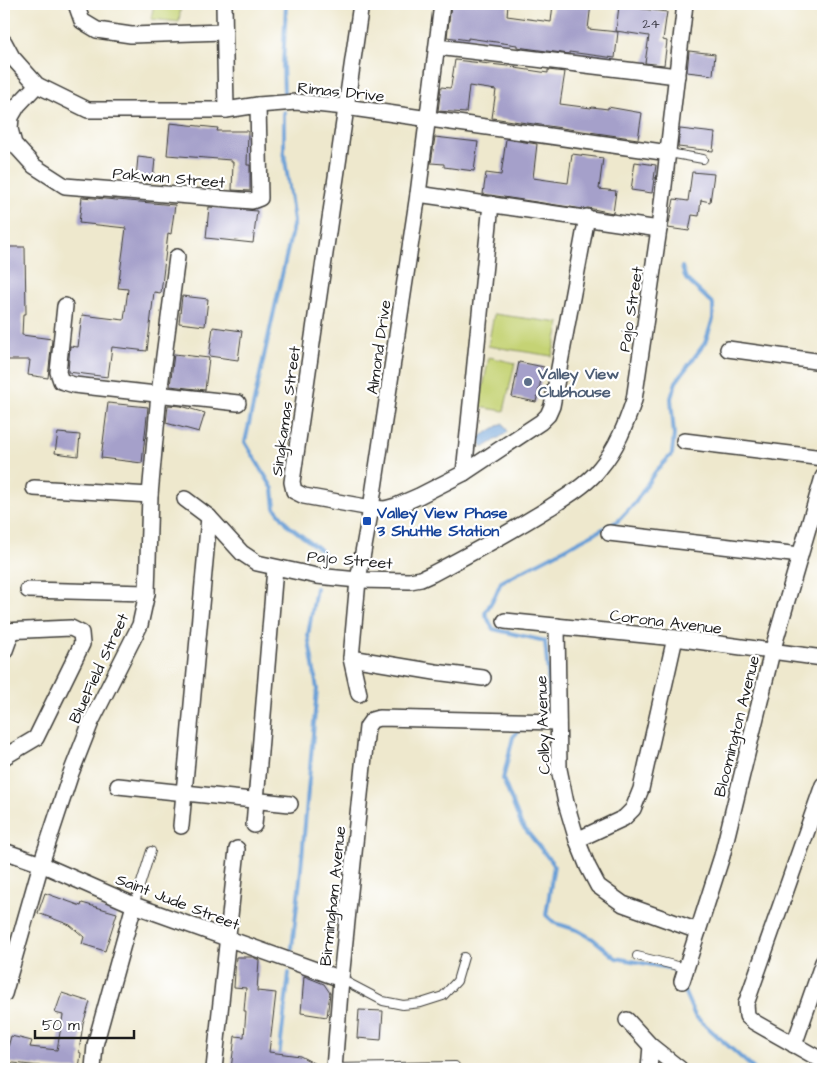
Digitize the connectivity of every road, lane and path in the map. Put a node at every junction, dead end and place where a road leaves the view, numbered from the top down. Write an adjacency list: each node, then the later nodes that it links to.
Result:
1 (76, 4): 6 (street)
2 (224, 4): 6 (street)
3 (361, 4): 12 (street, Singkamas Street)
4 (442, 4): 8 (street, Almond Drive)
5 (685, 4): 9 (street, Pajo Street)
6 (224, 32): 13 (street)
7 (4, 42): 10 (street, Rimas Drive)
8 (437, 47): 9 (street); 14 (street, Almond Drive)
9 (677, 76): 15 (street, Pajo Street)
10 (37, 85): 11 (street, Pakwan Street); 13 (street, Rimas Drive)
11 (258, 105): 12 (street, Rimas Drive); 13 (street, Rimas Drive)
12 (345, 107): 14 (street, Rimas Drive); 34 (street, Singkamas Street)
13 (226, 110)
14 (428, 119): 15 (street, Rimas Drive); 17 (street, Almond Drive)
15 (669, 154): 16 (lane); 20 (street, Pajo Street)
16 (703, 159)
17 (418, 194): 18 (street); 34 (street, Almond Drive)
18 (491, 204): 19 (street); 29 (street)
19 (587, 217): 20 (street); 29 (street, Singkamas Street)
20 (660, 229): 39 (street, Pajo Street)
21 (177, 257): 25 (street, BlueField Street)
22 (64, 306): 25 (street)
23 (728, 349): 24 (street)
24 (823, 362)
25 (159, 394): 26 (street); 32 (street, BlueField Street)
26 (238, 403)
27 (684, 442): 28 (street)
28 (823, 458)
29 (464, 473): 34 (street, Singkamas Street)
30 (823, 478): 37 (street, Bloomington Avenue)
31 (34, 488): 32 (street)
32 (150, 495): 41 (street, BlueField Street)
33 (184, 500): 35 (street, Pajo Street)
34 (371, 508): 39 (street, Almond Drive)
35 (209, 516): 38 (street, Pajo Street); 56 (street)
36 (609, 533): 37 (street)
37 (800, 554): 46 (street, Bloomington Avenue)
38 (275, 568): 39 (street, Pajo Street); 57 (street)
39 (358, 580): 48 (street, Almond Drive)
40 (28, 590): 41 (street)
41 (147, 593): 65 (street, BlueField Street)
42 (505, 621): 43 (street, Corona Avenue)
43 (557, 626): 45 (street, Corona Avenue); 52 (street, Colby Avenue)
44 (8, 631): 47 (street); 53 (street)
45 (675, 638): 46 (street, Corona Avenue); 61 (street)
46 (772, 652): 49 (street, Corona Avenue); 67 (street, Bloomington Avenue)
47 (4, 653)
48 (351, 658): 50 (street); 51 (street, Almond Drive)
49 (823, 658)
50 (483, 678)
51 (358, 694)
52 (558, 722): 61 (street, Colby Avenue); 73 (street, Birmingham Avenue)
53 (4, 757)
54 (823, 785): 76 (street)
55 (118, 786): 56 (street)
56 (184, 793): 57 (street); 60 (street)
57 (257, 801): 58 (street); 59 (street)
58 (290, 804)
59 (254, 825)
60 (181, 826)
61 (577, 840): 67 (street, Colby Avenue)
62 (237, 849): 68 (street)
63 (4, 851): 65 (street, Saint Jude Street)
64 (150, 851): 66 (lane)
65 (41, 864): 66 (street, Saint Jude Street); 74 (street, BlueField Street)
66 (134, 905): 68 (street, Saint Jude Street); 81 (street)
67 (698, 931): 72 (street, Bloomington Avenue)
68 (229, 940): 73 (street, Saint Jude Street); 82 (street)
69 (637, 956): 72 (lane)
70 (464, 957): 73 (lane)
71 (823, 962): 76 (street)
72 (684, 974)
73 (342, 979): 80 (street, Birmingham Avenue)
74 (4, 994)
75 (627, 1020): 77 (street)
76 (794, 1045): 78 (street)
77 (651, 1046): 83 (street); 84 (street)
78 (823, 1061)
79 (455, 1066): 80 (lane)
80 (334, 1068)
81 (93, 1069)
82 (214, 1069)
83 (648, 1069)
84 (680, 1069)

